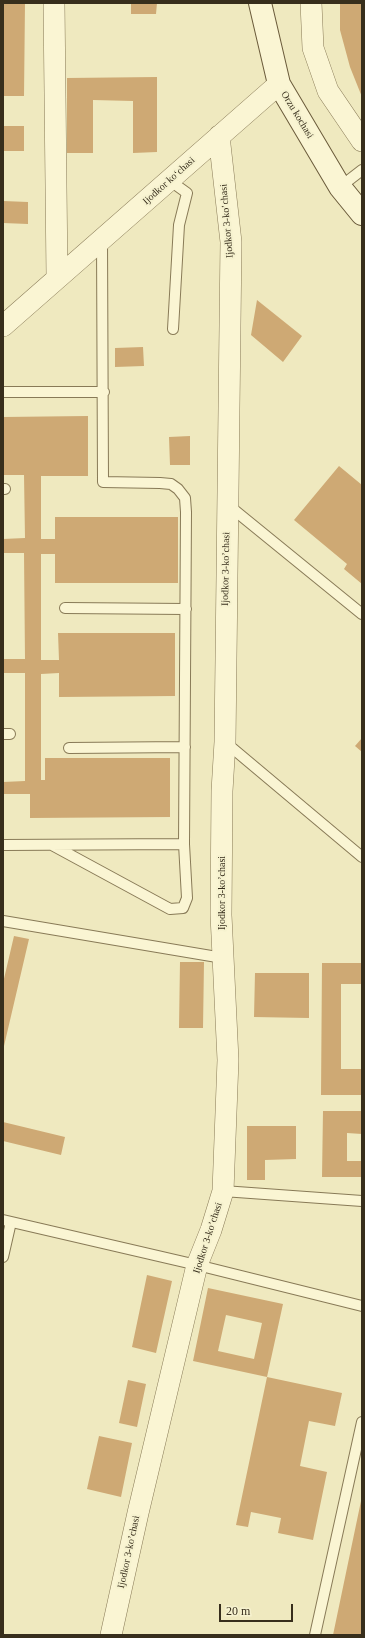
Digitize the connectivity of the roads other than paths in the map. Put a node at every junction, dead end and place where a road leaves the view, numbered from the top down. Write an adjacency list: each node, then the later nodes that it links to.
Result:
1 (54, 3): 12 (street)
2 (260, 3): 4 (main road, Orzu kochasi)
3 (311, 3): 6 (street)
4 (279, 84): 5 (street, Ijodkor koʻchasi); 9 (main road, Orzu kochasi)
5 (219, 136): 8 (street, Ijodkor koʻchasi); 17 (street, Ijodkor 3-koʼchasi)
6 (362, 141)
7 (362, 170): 9 (lane)
8 (169, 180): 11 (street, Ijodkor koʻchasi); 14 (lane)
9 (340, 188): 10 (main road, Orzu kochasi)
10 (362, 214)
11 (102, 240): 12 (street, Ijodkor koʻchasi); 16 (lane)
12 (57, 277): 13 (street, Ijodkor koʻchasi)
13 (3, 326)
14 (173, 329)
15 (3, 392): 16 (lane)
16 (104, 392): 19 (lane)
17 (227, 504): 20 (lane); 21 (street, Ijodkor 3-koʼchasi)
18 (65, 608): 19 (lane)
19 (186, 609): 22 (lane)
20 (362, 614)
21 (225, 742): 27 (lane); 29 (street, Ijodkor 3-koʼchasi)
22 (185, 747): 23 (lane); 25 (lane)
23 (69, 748)
24 (50, 844): 25 (lane); 25 (lane); 26 (lane)
25 (184, 844)
26 (3, 845)
27 (362, 857)
28 (3, 921): 29 (lane)
29 (223, 958): 30 (street, Ijodkor 3-koʼchasi)
30 (223, 1191): 31 (lane); 34 (street, Ijodkor 3-koʼchasi)
31 (362, 1201)
32 (7, 1221): 33 (lane); 34 (lane)
33 (3, 1257)
34 (197, 1265): 35 (lane); 37 (street, Ijodkor 3-koʼchasi)
35 (362, 1306)
36 (362, 1422): 38 (lane)
37 (111, 1635)
38 (315, 1635)

